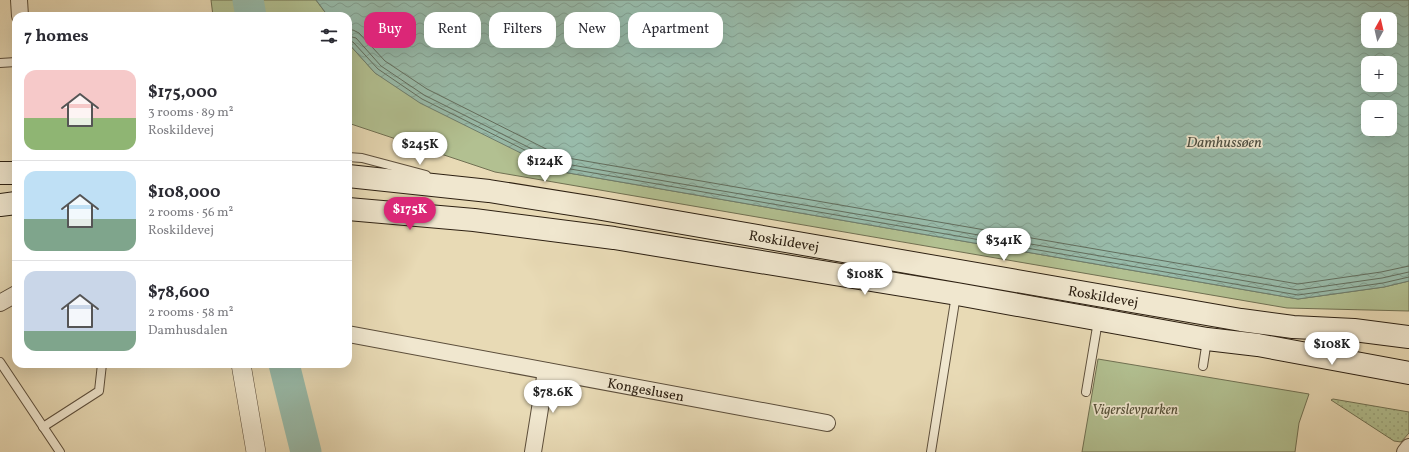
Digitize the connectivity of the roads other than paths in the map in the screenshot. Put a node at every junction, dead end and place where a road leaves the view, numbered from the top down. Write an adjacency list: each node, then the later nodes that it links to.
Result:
1 (19, 0): 2 (street)
2 (20, 12)
3 (12, 62): 4 (lane)
4 (0, 63)
5 (352, 157): 9 (lane)
6 (0, 173): 7 (main road)
7 (12, 173)
8 (352, 176): 9 (main road, Roskildevej)
9 (488, 191): 18 (main road, Roskildevej)
10 (12, 204): 11 (main road)
11 (0, 205)
12 (352, 209): 13 (main road, Roskildevej)
13 (957, 294): 16 (main road, Roskildevej); 35 (lane)
14 (12, 296): 15 (street)
15 (0, 303)
16 (1098, 320): 19 (main road, Roskildevej); 28 (lane)
17 (352, 335): 26 (street, Kongeslusen)
18 (1409, 338)
19 (1207, 339): 20 (main road, Roskildevej); 23 (lane)
20 (1258, 345): 21 (main road); 27 (main road, Roskildevej)
21 (1409, 358)
22 (0, 362): 30 (lane)
23 (1203, 366)
24 (102, 368): 30 (lane)
25 (242, 368): 33 (street)
26 (546, 371): 29 (street, Kongeslusen); 34 (street)
27 (1409, 373)
28 (1086, 392)
29 (827, 423)
30 (43, 427): 32 (lane)
31 (1409, 447): 36 (street)
32 (60, 452)
33 (256, 452)
34 (533, 452)
35 (931, 452)
36 (1405, 452)

